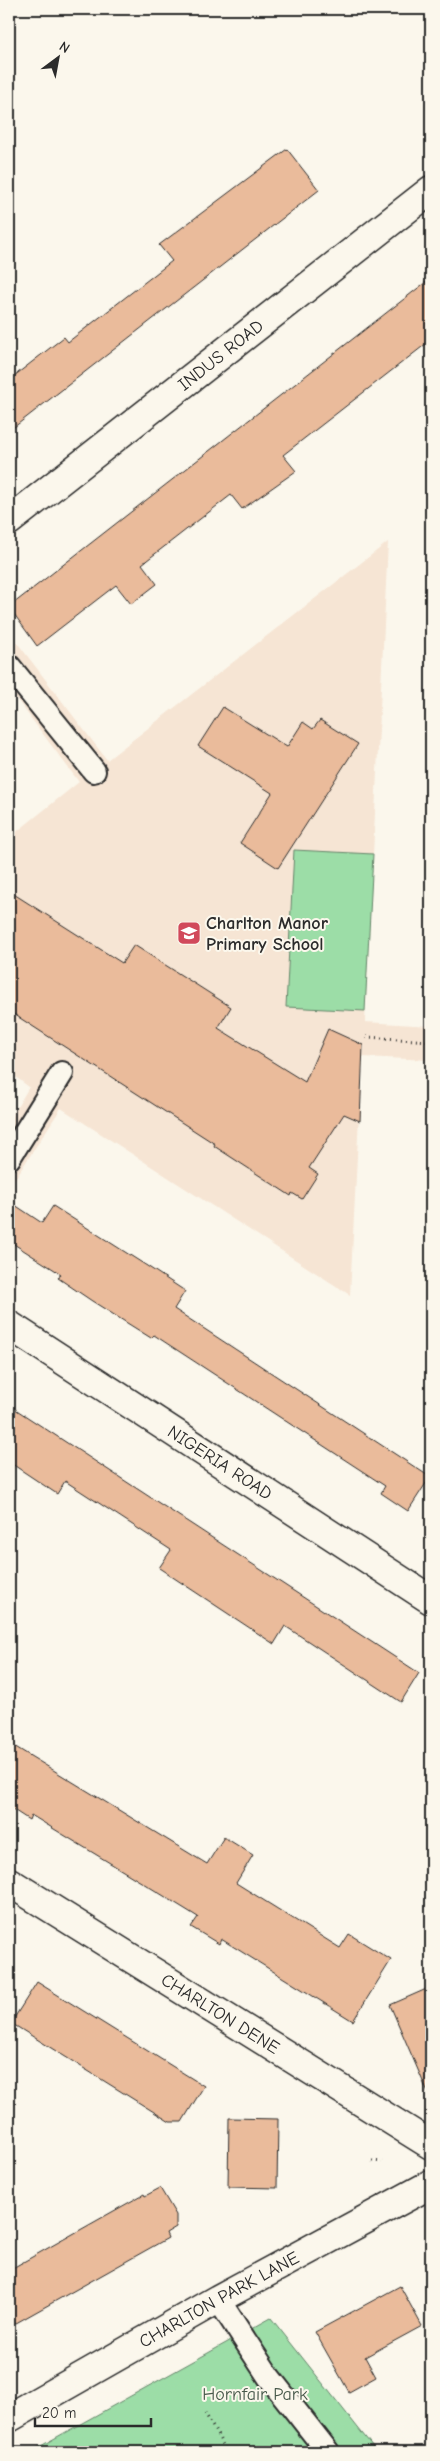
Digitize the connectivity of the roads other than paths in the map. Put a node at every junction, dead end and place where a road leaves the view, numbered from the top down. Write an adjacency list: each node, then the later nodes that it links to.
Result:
1 (431, 190): 2 (street, INDUS ROAD)
2 (9, 521)
3 (9, 666): 4 (lane)
4 (94, 771)
5 (62, 1073): 6 (lane)
6 (9, 1158)
7 (9, 1325): 8 (street, NIGERIA ROAD)
8 (431, 1600)
9 (9, 1882): 10 (street, CHARLTON DENE)
10 (431, 2145)
11 (431, 2184): 12 (street, CHARLTON PARK LANE)
12 (218, 2299): 13 (street, CHARLTON PARK LANE); 14 (lane)
13 (9, 2418)
14 (328, 2452)

